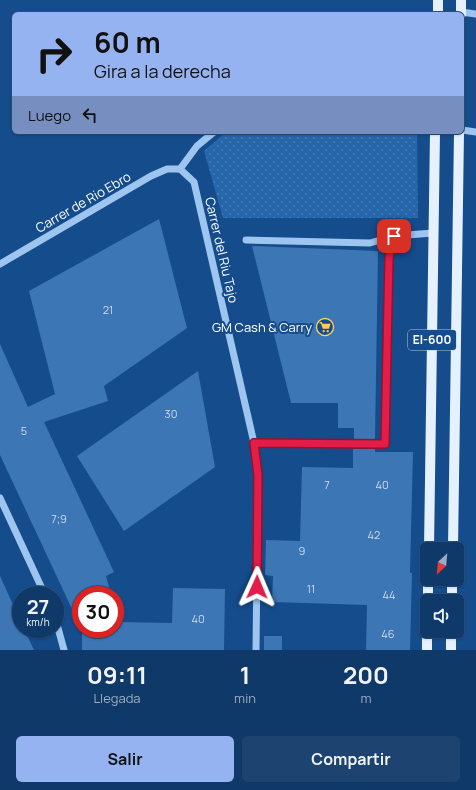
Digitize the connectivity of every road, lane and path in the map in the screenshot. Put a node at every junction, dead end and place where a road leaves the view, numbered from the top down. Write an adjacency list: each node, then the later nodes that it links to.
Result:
1 (438, 0): 3 (main road)
2 (461, 0): 4 (main road)
3 (438, 12)
4 (461, 12)
5 (464, 13): 6 (street)
6 (476, 14)
7 (464, 130): 8 (street)
8 (476, 132)
9 (211, 134): 12 (street)
10 (435, 134): 13 (main road, EI-600)
11 (459, 134): 20 (main road, EI-600)
12 (180, 169): 16 (street, Carrer de Rio Ebro); 17 (street, Carrer del Riu Tajo)
13 (433, 233): 14 (street); 19 (main road, EI-600)
14 (394, 236): 15 (street); 17 (street)
15 (246, 240)
16 (0, 264)
17 (254, 443): 26 (street, Carrer del Riu Tajo)
18 (0, 498): 21 (street)
19 (429, 542)
20 (453, 542)
21 (41, 586)
22 (61, 638): 25 (street)
23 (427, 638): 27 (main road)
24 (451, 638): 28 (main road)
25 (64, 650)
26 (256, 650)
27 (427, 650)
28 (451, 650)

